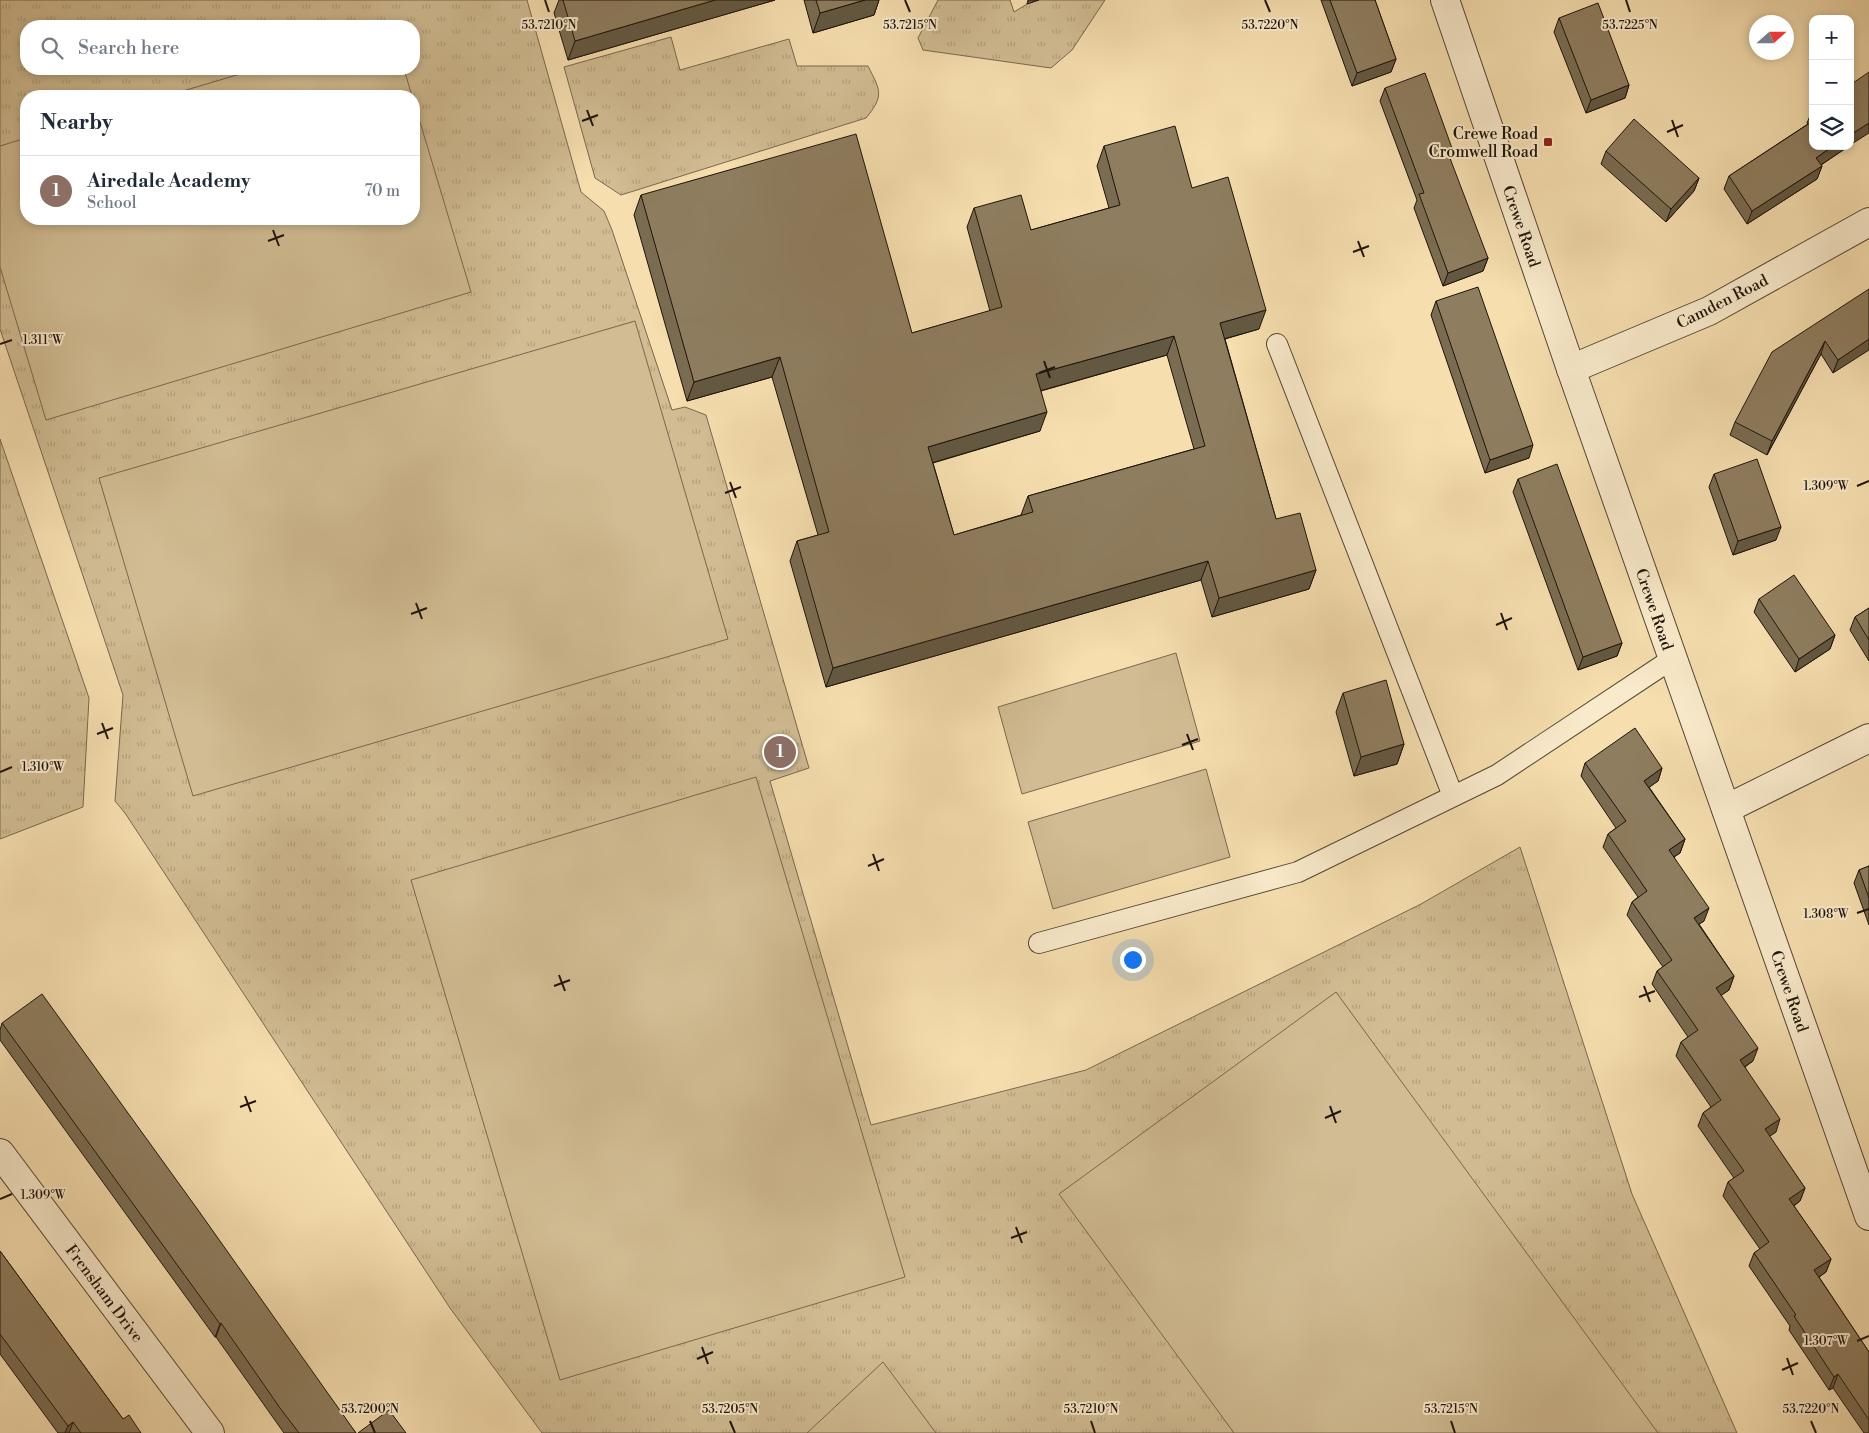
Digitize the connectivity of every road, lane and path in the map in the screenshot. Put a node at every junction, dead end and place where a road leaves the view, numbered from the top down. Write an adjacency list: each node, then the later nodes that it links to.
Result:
1 (1445, 0): 4 (street, Crewe Road)
2 (1869, 222): 4 (street, Camden Road)
3 (1277, 344): 7 (lane)
4 (1571, 369): 5 (street, Crewe Road)
5 (1672, 659): 7 (lane); 8 (street, Crewe Road)
6 (1869, 738): 8 (street)
7 (1453, 796): 9 (lane)
8 (1726, 809): 11 (street, Crewe Road)
9 (1039, 943)
10 (0, 1153): 12 (street, Frensham Drive)
11 (1869, 1216)
12 (210, 1433)

